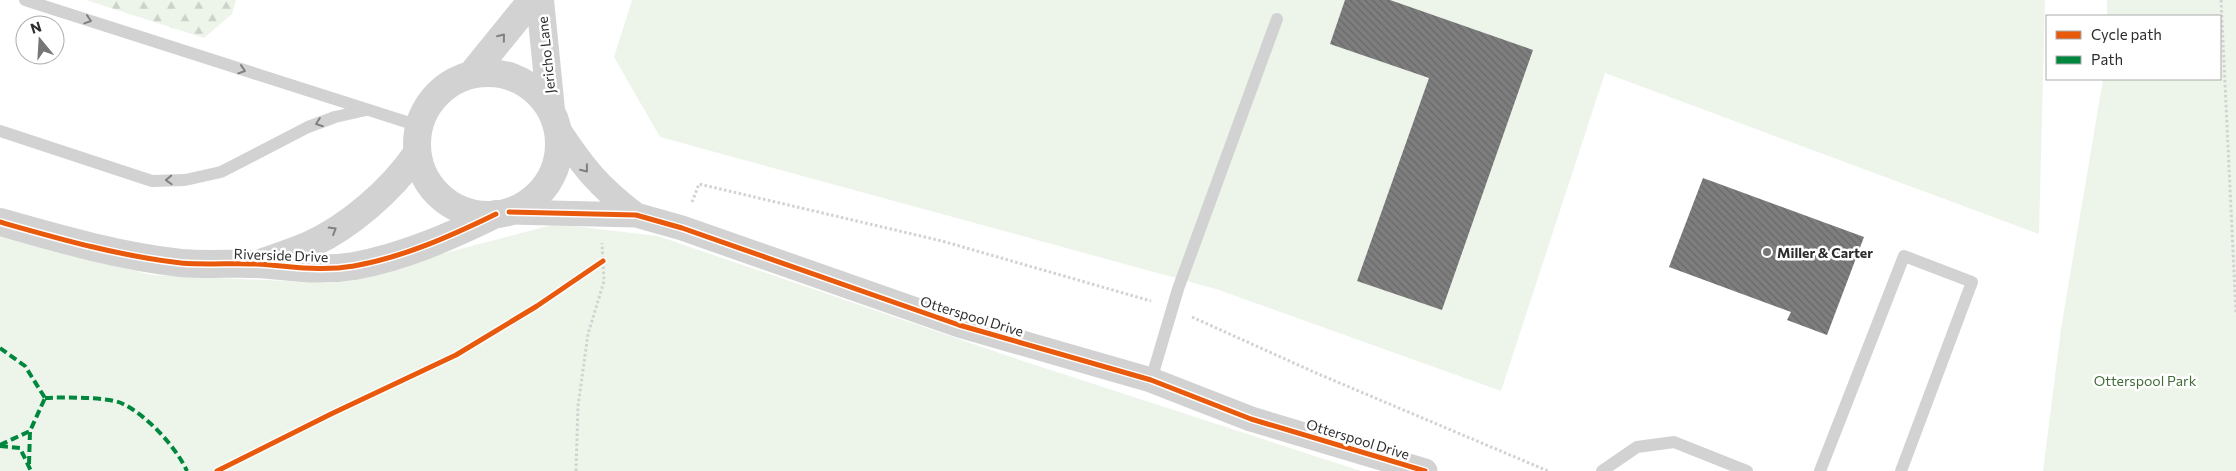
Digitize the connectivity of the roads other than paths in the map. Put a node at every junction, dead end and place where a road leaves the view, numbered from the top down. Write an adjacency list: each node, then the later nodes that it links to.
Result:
1 (25, 0): 6 (lane, one-way to 6)
2 (532, 0): 5 (street, Jericho Lane, one-way to 2)
3 (540, 0): 7 (street, Jericho Lane)
4 (1277, 19): 15 (lane)
5 (471, 75): 7 (street); 8 (street)
6 (366, 110): 8 (lane); 9 (lane, one-way to 9)
7 (555, 120): 11 (street); 12 (street, Otterspool Drive, one-way to 12)
8 (419, 126): 10 (street)
9 (0, 131)
10 (417, 153): 11 (street); 14 (street, Riverside Drive, one-way to 10)
11 (502, 213): 12 (street, Otterspool Drive); 14 (street, Riverside Drive)
12 (636, 215): 15 (street, Otterspool Drive)
13 (0, 222): 14 (street, Riverside Drive)
14 (257, 264)
15 (1151, 380): 16 (street, Otterspool Drive)
16 (1425, 471)
17 (1602, 471): 18 (lane)
18 (1747, 471)
19 (1820, 471): 20 (lane)
20 (1901, 471)

